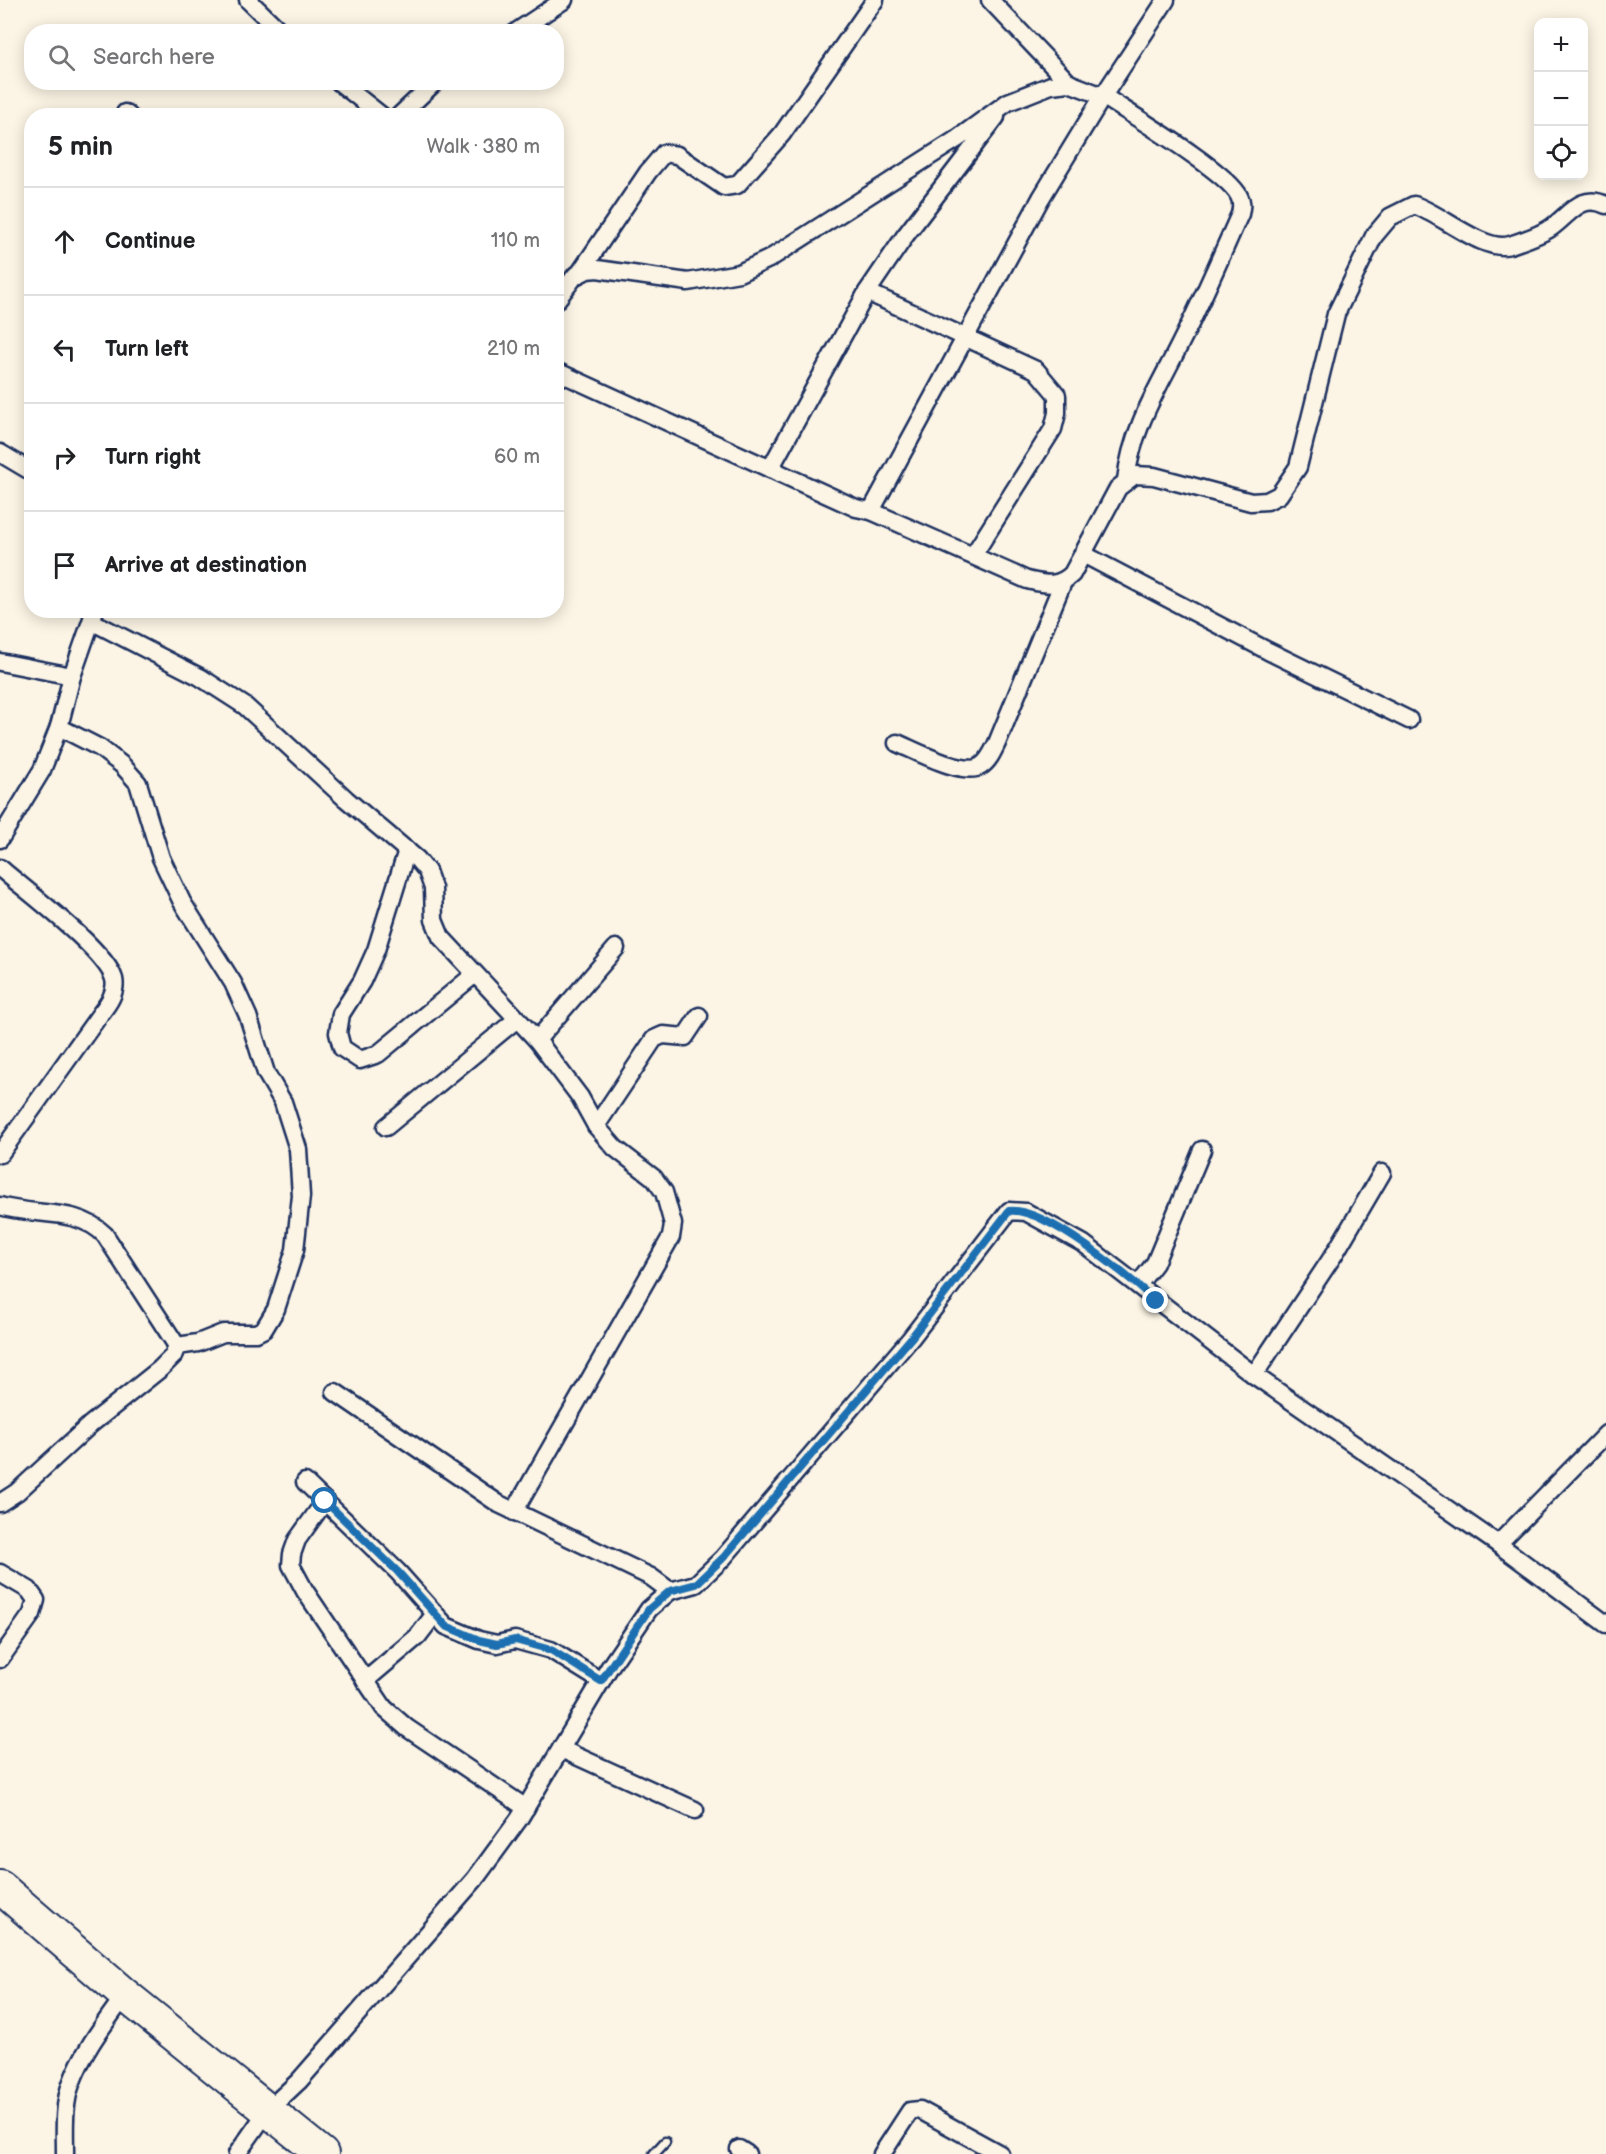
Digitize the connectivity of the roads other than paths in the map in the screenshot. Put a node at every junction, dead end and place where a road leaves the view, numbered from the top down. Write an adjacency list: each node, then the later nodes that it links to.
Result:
1 (248, 0): 6 (street)
2 (564, 0): 7 (street)
3 (875, 0): 16 (street)
4 (990, 0): 8 (street)
5 (1166, 0): 11 (street)
6 (273, 24)
7 (528, 24)
8 (1069, 83): 11 (street); 12 (street)
9 (349, 90): 13 (street)
10 (427, 90): 14 (street)
11 (1103, 96): 19 (street); 24 (street)
12 (1008, 102): 16 (street); 18 (street)
13 (372, 108)
14 (407, 108)
15 (1606, 205): 24 (street)
16 (579, 274): 17 (street)
17 (564, 288)
18 (867, 292): 19 (street); 23 (street)
19 (965, 338): 25 (street); 26 (street)
20 (564, 375): 23 (street)
21 (0, 453): 22 (street)
22 (24, 467)
23 (770, 469): 25 (street)
24 (1126, 480): 27 (street)
25 (871, 511): 26 (street)
26 (974, 554): 28 (street)
27 (1083, 554): 28 (street); 33 (street)
28 (1063, 582): 35 (street)
29 (93, 618): 32 (street)
30 (97, 618): 37 (street)
31 (0, 662): 32 (street)
32 (72, 676): 34 (street)
33 (1409, 720)
34 (59, 727): 36 (street); 51 (street)
35 (897, 743)
36 (0, 839)
37 (407, 850): 40 (street); 40 (street)
38 (0, 868): 47 (street)
39 (616, 948): 43 (street)
40 (475, 974): 42 (street)
41 (699, 1016): 44 (street)
42 (517, 1019): 43 (street); 45 (street)
43 (537, 1040): 44 (street)
44 (596, 1126): 58 (street)
45 (386, 1127)
46 (1202, 1150): 50 (street)
47 (0, 1154)
48 (1382, 1173): 52 (street)
49 (0, 1206): 51 (street)
50 (1138, 1285): 52 (street); 61 (street)
51 (177, 1346): 57 (street)
52 (1254, 1375): 59 (street)
53 (335, 1392): 58 (street)
54 (1606, 1434): 59 (street)
55 (305, 1482): 56 (street)
56 (325, 1501): 62 (street); 65 (street)
57 (0, 1503)
58 (514, 1512): 61 (street)
59 (1498, 1544): 63 (street)
60 (0, 1573): 64 (street)
61 (670, 1591): 66 (street)
62 (434, 1616): 65 (street); 66 (street)
63 (1606, 1624)
64 (0, 1659)
65 (365, 1681): 68 (street)
66 (601, 1681): 67 (street)
67 (561, 1749): 68 (street); 69 (street)
68 (526, 1808): 72 (street)
69 (694, 1810)
70 (0, 1887): 71 (highway)
71 (125, 1995): 72 (highway); 74 (street)
72 (268, 2110): 75 (street); 76 (highway)
73 (664, 2142): 77 (lane)
74 (65, 2154)
75 (237, 2154)
76 (322, 2154)
77 (654, 2154)
78 (882, 2154): 79 (street)
79 (1000, 2154)

